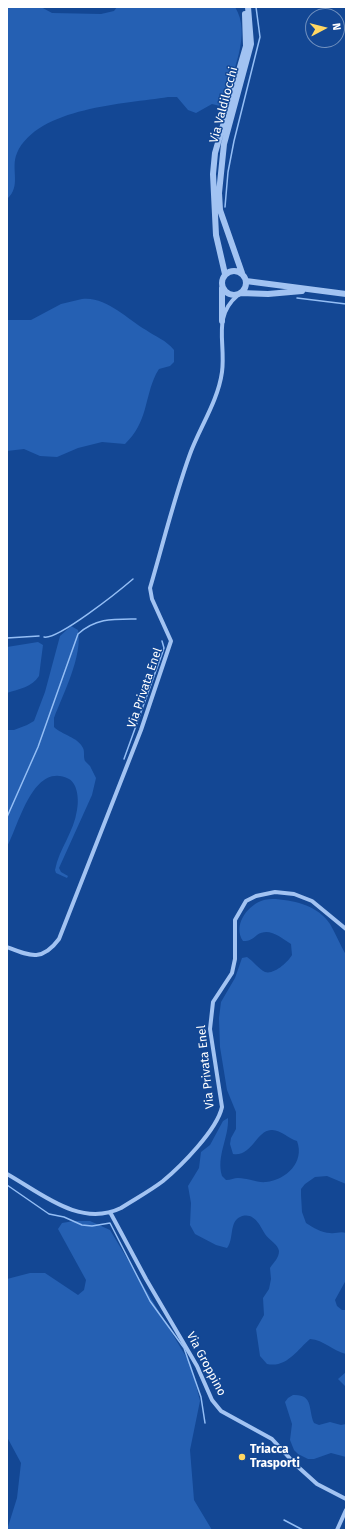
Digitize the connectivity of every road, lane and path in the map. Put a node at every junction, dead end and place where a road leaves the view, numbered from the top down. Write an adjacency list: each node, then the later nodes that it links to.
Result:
1 (244, 7): 4 (street, Via Valdilocchi)
2 (248, 7): 3 (street, Via Valdilocchi)
3 (242, 273): 4 (street); 5 (street)
4 (225, 274): 6 (street)
5 (246, 281): 7 (street); 8 (street)
6 (222, 286): 8 (street); 10 (street)
7 (307, 290): 8 (street); 9 (street)
8 (239, 294): 10 (street, Via Privata Enel)
9 (346, 294)
10 (222, 321): 12 (street, Via Privata Enel)
11 (346, 929): 14 (street, Via Privata Enel)
12 (7, 947)
13 (7, 1174): 14 (street, Via Privata Enel)
14 (110, 1212): 15 (street, Via Groppino)
15 (346, 1499)
16 (346, 1510): 17 (street)
17 (337, 1530)

